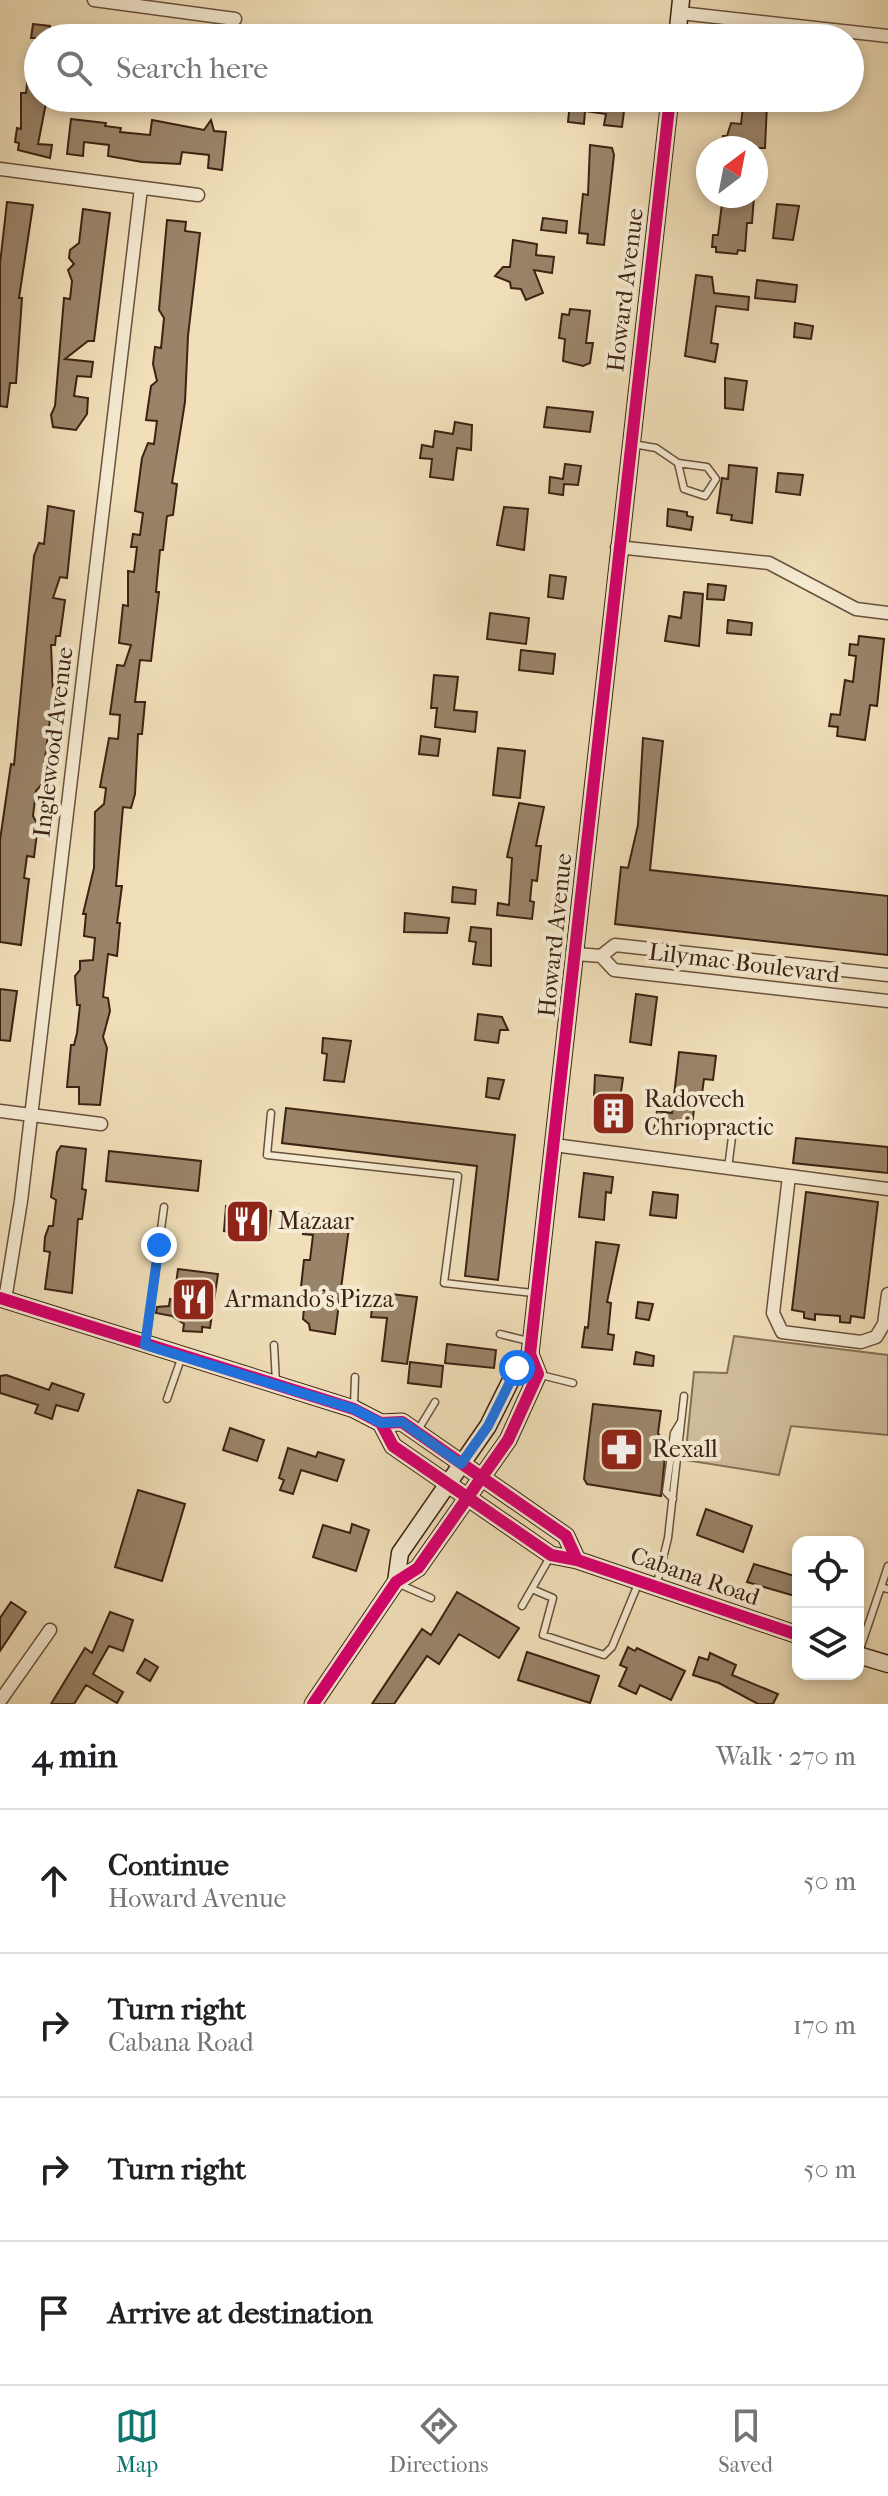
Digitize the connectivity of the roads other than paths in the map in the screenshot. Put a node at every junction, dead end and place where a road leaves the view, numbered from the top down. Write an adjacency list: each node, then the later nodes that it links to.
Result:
1 (94, 0): 2 (street)
2 (163, 4): 4 (street)
3 (681, 6): 5 (street)
4 (235, 19)
5 (805, 24)
6 (864, 33): 7 (street)
7 (888, 36)
8 (668, 112): 12 (street, Howard Avenue)
9 (0, 169): 10 (street)
10 (141, 188): 11 (street); 22 (street, Inglewood Avenue)
11 (198, 195)
12 (630, 443): 13 (lane); 14 (street, Howard Avenue)
13 (678, 463): 13 (lane)
14 (617, 547): 15 (street); 16 (street, Howard Avenue)
15 (888, 613)
16 (576, 954): 17 (street, Lilymac Boulevard); 25 (street, Howard Avenue)
17 (601, 956): 18 (street, Lilymac Boulevard); 19 (street, Lilymac Boulevard)
18 (888, 975)
19 (888, 1001)
20 (0, 1111): 22 (street)
21 (271, 1113): 30 (lane)
22 (31, 1115): 23 (street); 32 (street, Inglewood Avenue)
23 (101, 1124)
24 (732, 1137): 26 (lane)
25 (554, 1145): 26 (street); 30 (street, Howard Avenue)
26 (728, 1168): 27 (street)
27 (789, 1176): 28 (street); 31 (street)
28 (888, 1189)
29 (164, 1207): 34 (lane)
30 (537, 1294): 36 (street, Howard Avenue)
31 (888, 1294)
32 (2, 1299): 34 (street, Cabana Road)
33 (500, 1334): 36 (lane)
34 (145, 1345): 37 (street, Cabana Road)
35 (274, 1345): 41 (lane)
36 (531, 1348): 38 (street, Howard Avenue); 48 (street, Howard Avenue)
37 (182, 1356): 41 (street, Cabana Road); 43 (lane)
38 (538, 1374): 40 (lane); 49 (street, Howard Avenue)
39 (355, 1377): 45 (lane)
40 (573, 1383)
41 (277, 1386): 45 (street, Cabana Road)
42 (684, 1396): 57 (lane)
43 (167, 1399)
44 (435, 1402): 47 (lane)
45 (354, 1409): 46 (street, Cabana Road)
46 (381, 1423): 47 (street, Cabana Road); 50 (street, Cabana Road)
47 (416, 1432): 48 (street, Cabana Road)
48 (461, 1464): 49 (street, Cabana Road); 50 (street, Howard Avenue)
49 (481, 1478): 51 (street, Howard Avenue); 53 (street, Cabana Road)
50 (446, 1484): 51 (street, Cabana Road); 56 (street, Howard Avenue)
51 (467, 1498): 52 (street, Cabana Road); 56 (street, Howard Avenue)
52 (551, 1555): 53 (street, Cabana Road); 59 (lane)
53 (577, 1560): 55 (street, Cabana Road)
54 (888, 1566): 58 (lane)
55 (639, 1581): 57 (street, Cabana Road); 59 (lane)
56 (396, 1582): 60 (lane); 68 (street, Howard Avenue)
57 (656, 1587): 63 (street, Cabana Road)
58 (884, 1588): 64 (lane)
59 (532, 1589): 61 (lane)
60 (431, 1598)
61 (522, 1606)
62 (50, 1630): 67 (street)
63 (792, 1633)
64 (864, 1639)
65 (864, 1656): 66 (street)
66 (888, 1664)
67 (0, 1701)
68 (313, 1704)

